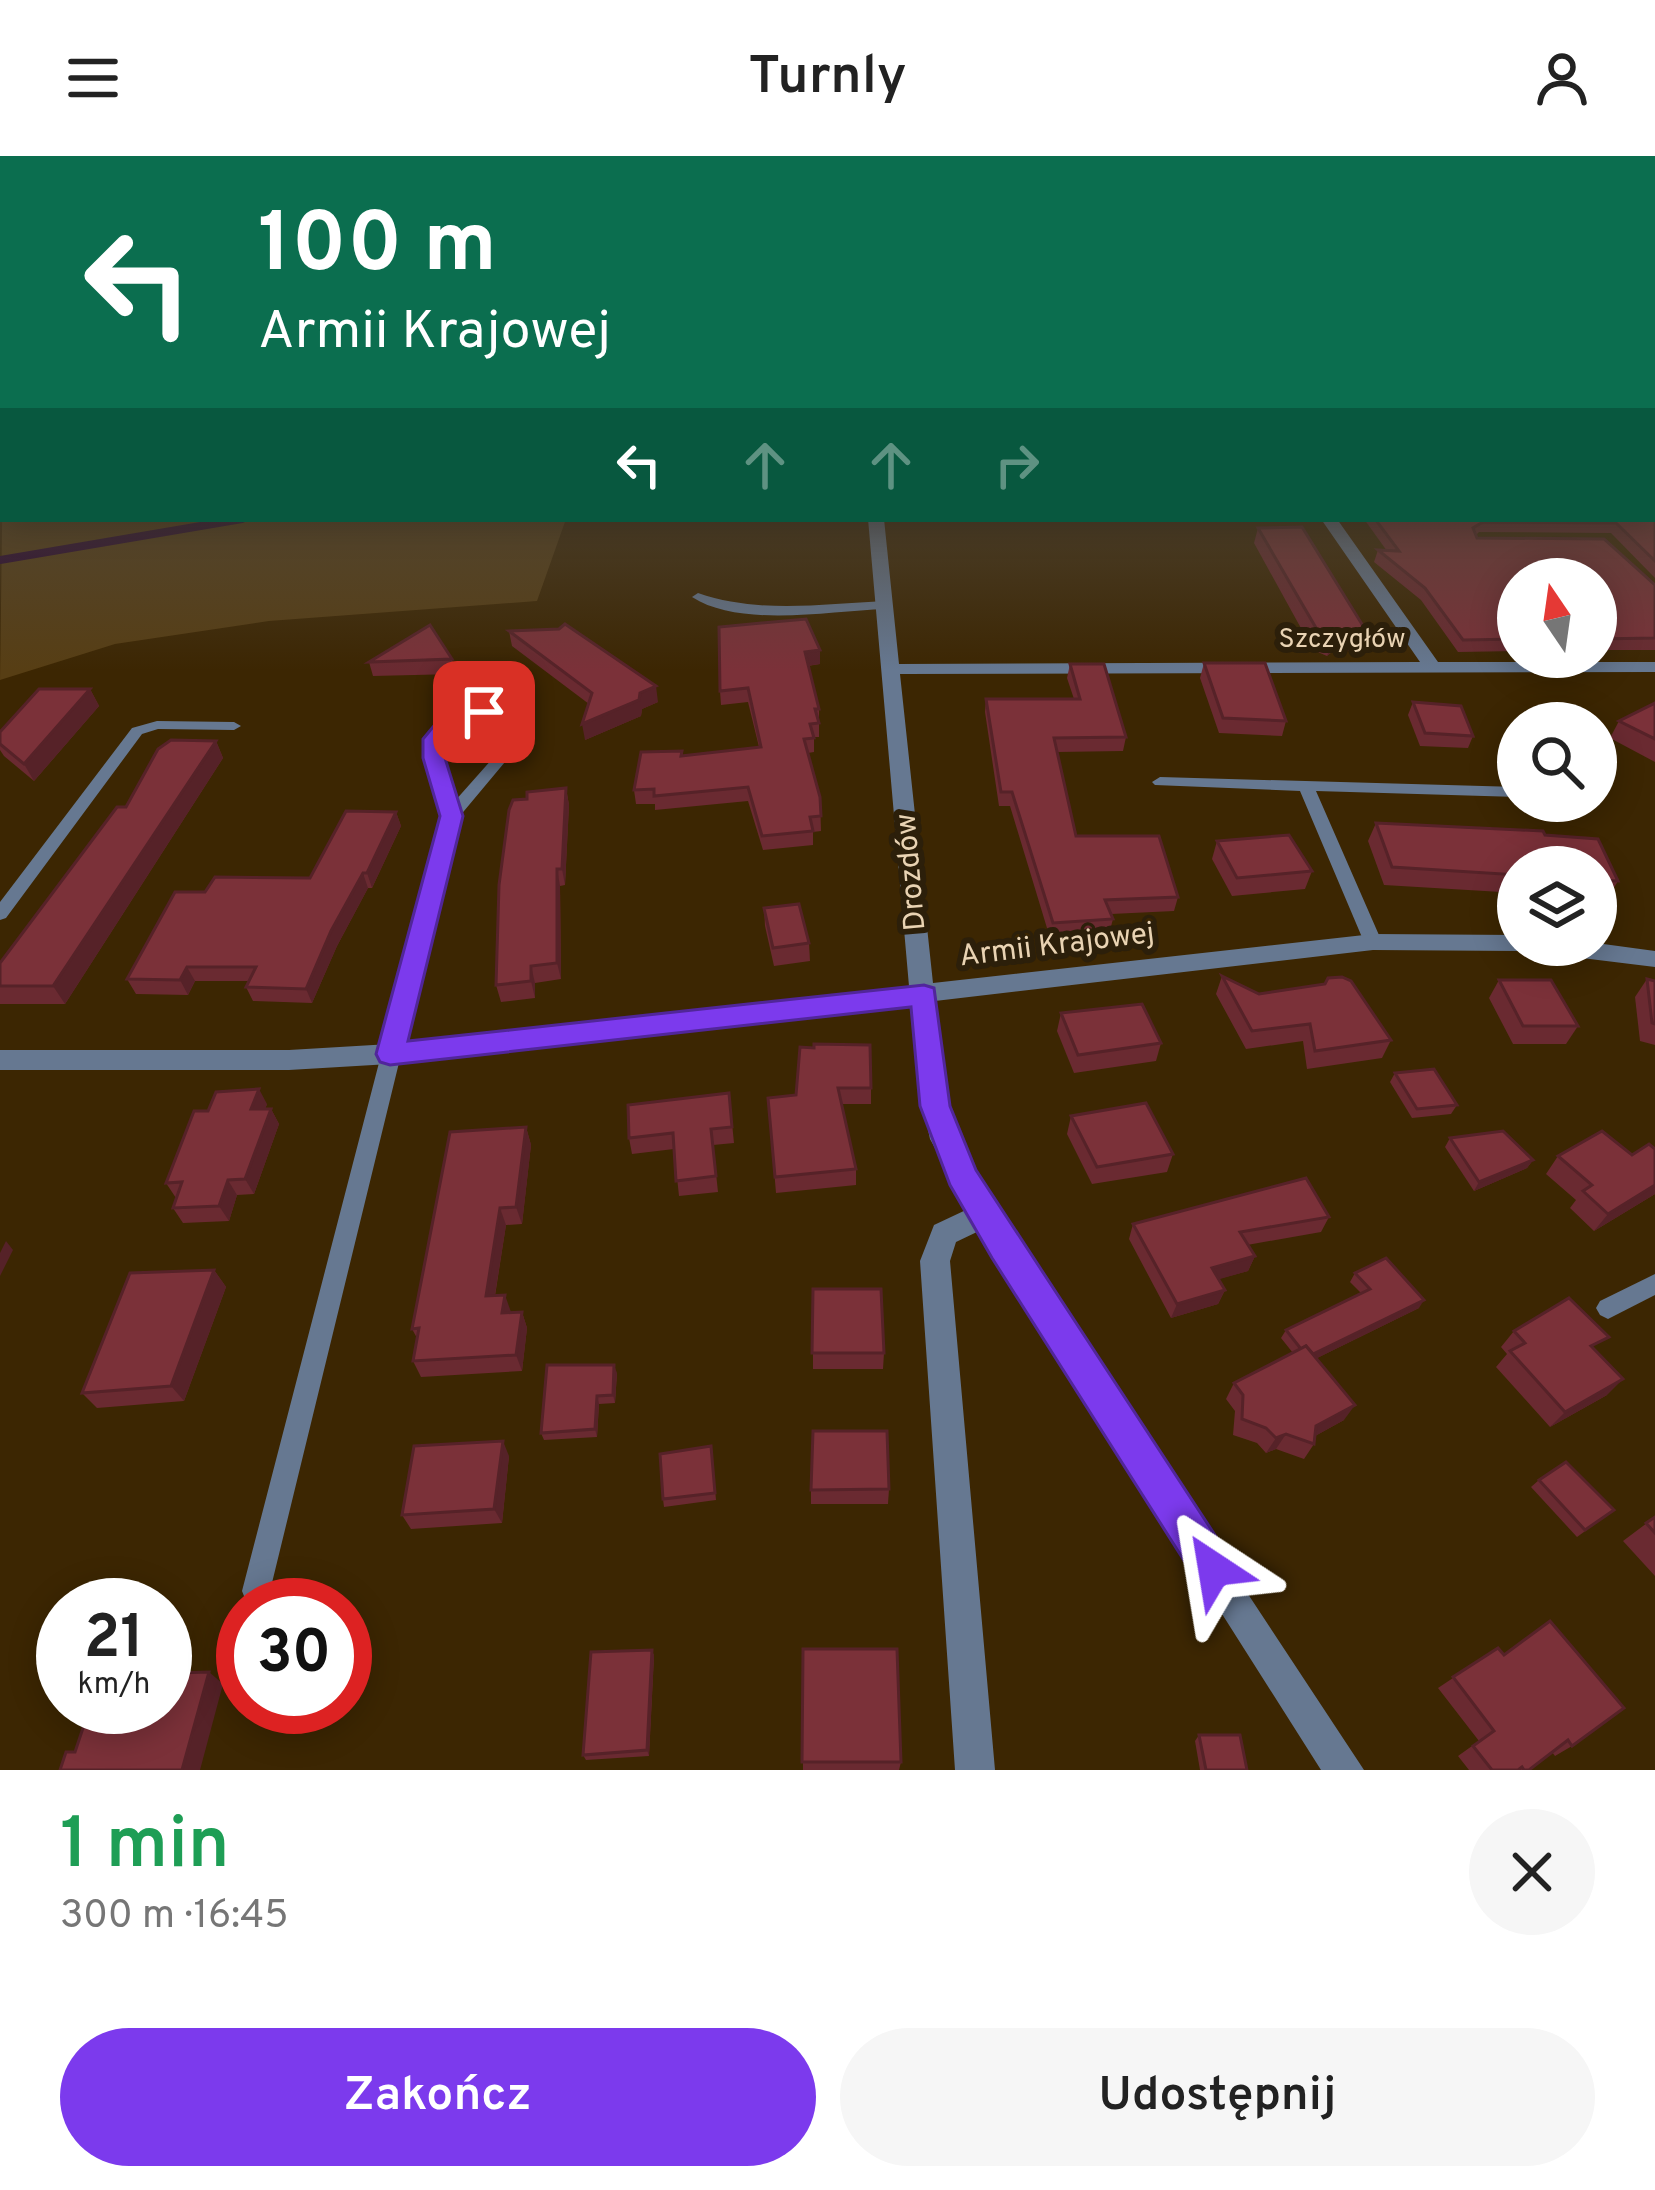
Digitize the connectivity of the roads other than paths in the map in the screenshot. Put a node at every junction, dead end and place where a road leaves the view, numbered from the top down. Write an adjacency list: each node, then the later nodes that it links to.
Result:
1 (877, 522): 4 (street, Drozdów)
2 (1331, 522): 5 (street, Szczygłów)
3 (698, 597): 4 (lane)
4 (885, 605): 7 (street, Drozdów)
5 (1432, 667): 6 (street, Szczygłów); 7 (street, Szczygłów)
6 (1655, 667)
7 (892, 669): 18 (street, Drozdów)
8 (234, 726): 13 (lane)
9 (1160, 782): 10 (lane)
10 (1305, 784): 11 (lane); 14 (lane)
11 (1497, 792)
12 (452, 816): 12 (lane); 19 (lane)
13 (0, 914)
14 (1373, 943): 15 (street, Armii Krajowej); 18 (street, Armii Krajowej)
15 (1497, 943)
16 (1617, 954): 17 (street)
17 (1655, 959)
18 (924, 995): 19 (street, Armii Krajowej); 21 (street, Drozdów)
19 (390, 1054): 20 (street, Armii Krajowej); 24 (lane)
20 (0, 1060)
21 (984, 1215): 25 (street); 26 (street, Drozdów)
22 (1655, 1284): 23 (lane)
23 (1608, 1308)
24 (259, 1578)
25 (975, 1770)
26 (1344, 1770)

